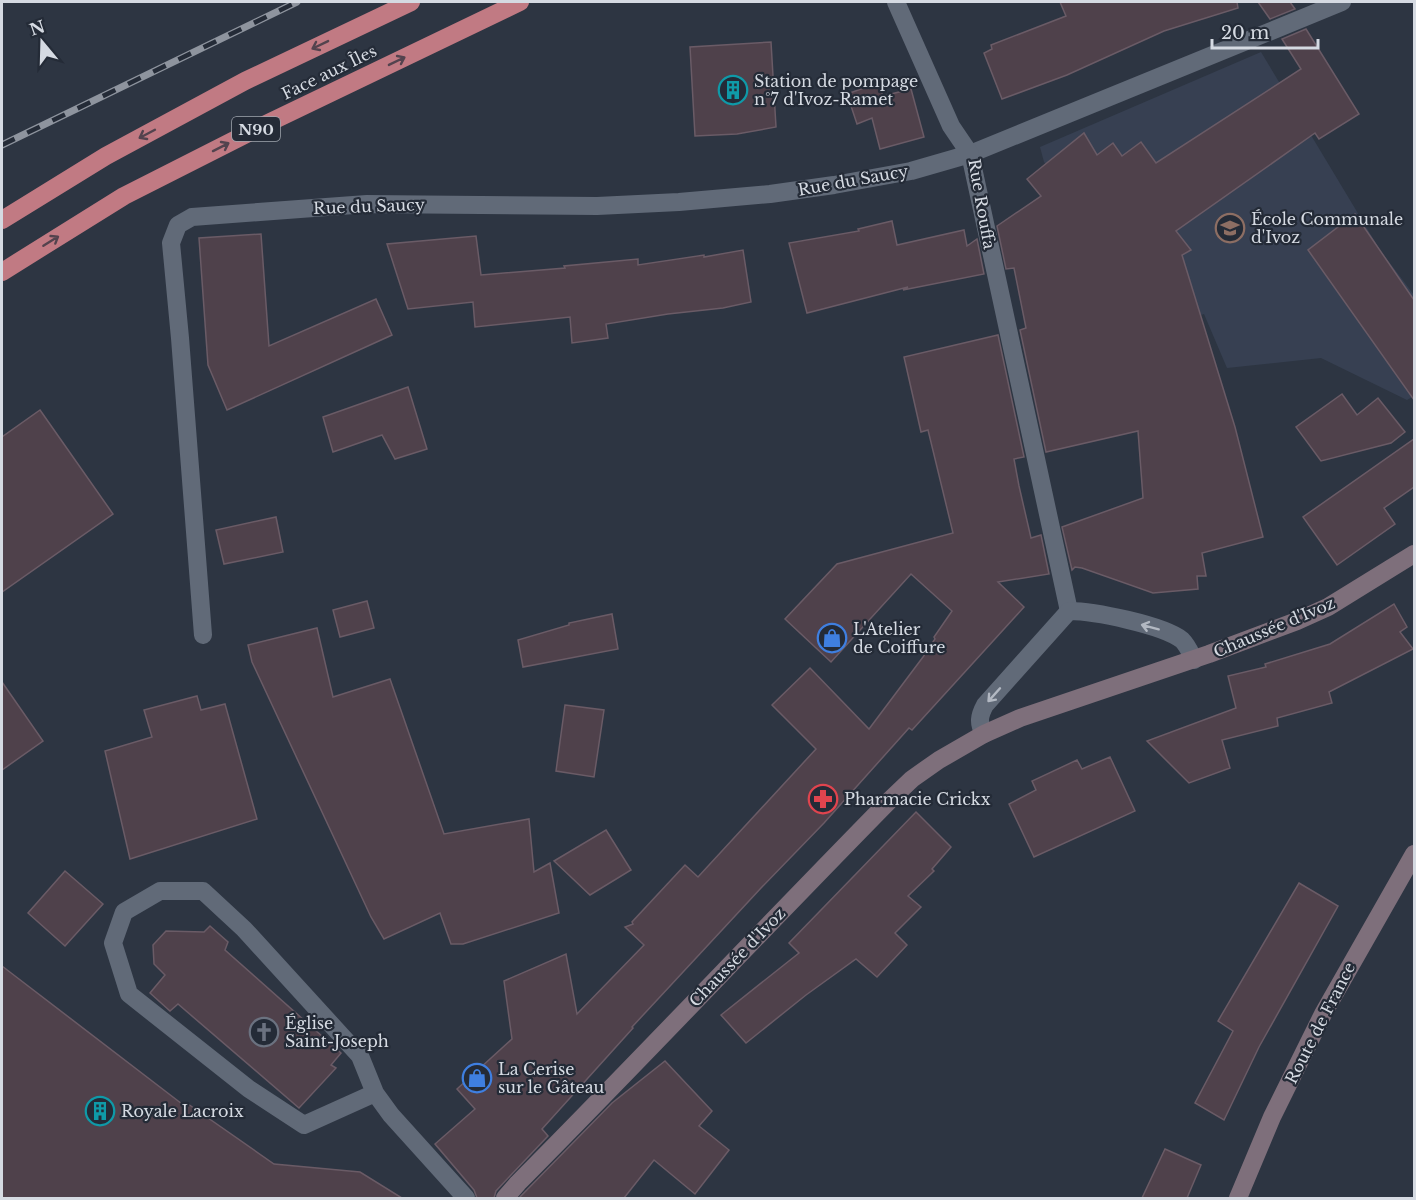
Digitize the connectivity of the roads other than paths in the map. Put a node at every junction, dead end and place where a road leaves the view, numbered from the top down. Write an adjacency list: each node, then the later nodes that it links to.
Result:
1 (411, 2): 6 (highway, Face aux Îles, one-way to 6)
2 (520, 2): 7 (highway, Face aux Îles / N90, one-way to 2)
3 (896, 2): 5 (street)
4 (1342, 2): 5 (street, Rue Rouffa)
5 (970, 154): 9 (street, Rue Rouffa); 10 (street, Rue du Saucy)
6 (2, 220)
7 (2, 272)
8 (1414, 554): 11 (main road, Chaussée d'Ivoz)
9 (1069, 611): 11 (street, Chaussée d'Ivoz, one-way to 9); 12 (street, one-way to 12)
10 (203, 635)
11 (1194, 660): 12 (main road, Chaussée d'Ivoz)
12 (984, 734): 16 (main road, Chaussée d'Ivoz)
13 (1414, 854): 17 (main road, Route de France)
14 (375, 1093): 14 (street); 15 (street)
15 (466, 1198)
16 (505, 1198)
17 (1238, 1198)

